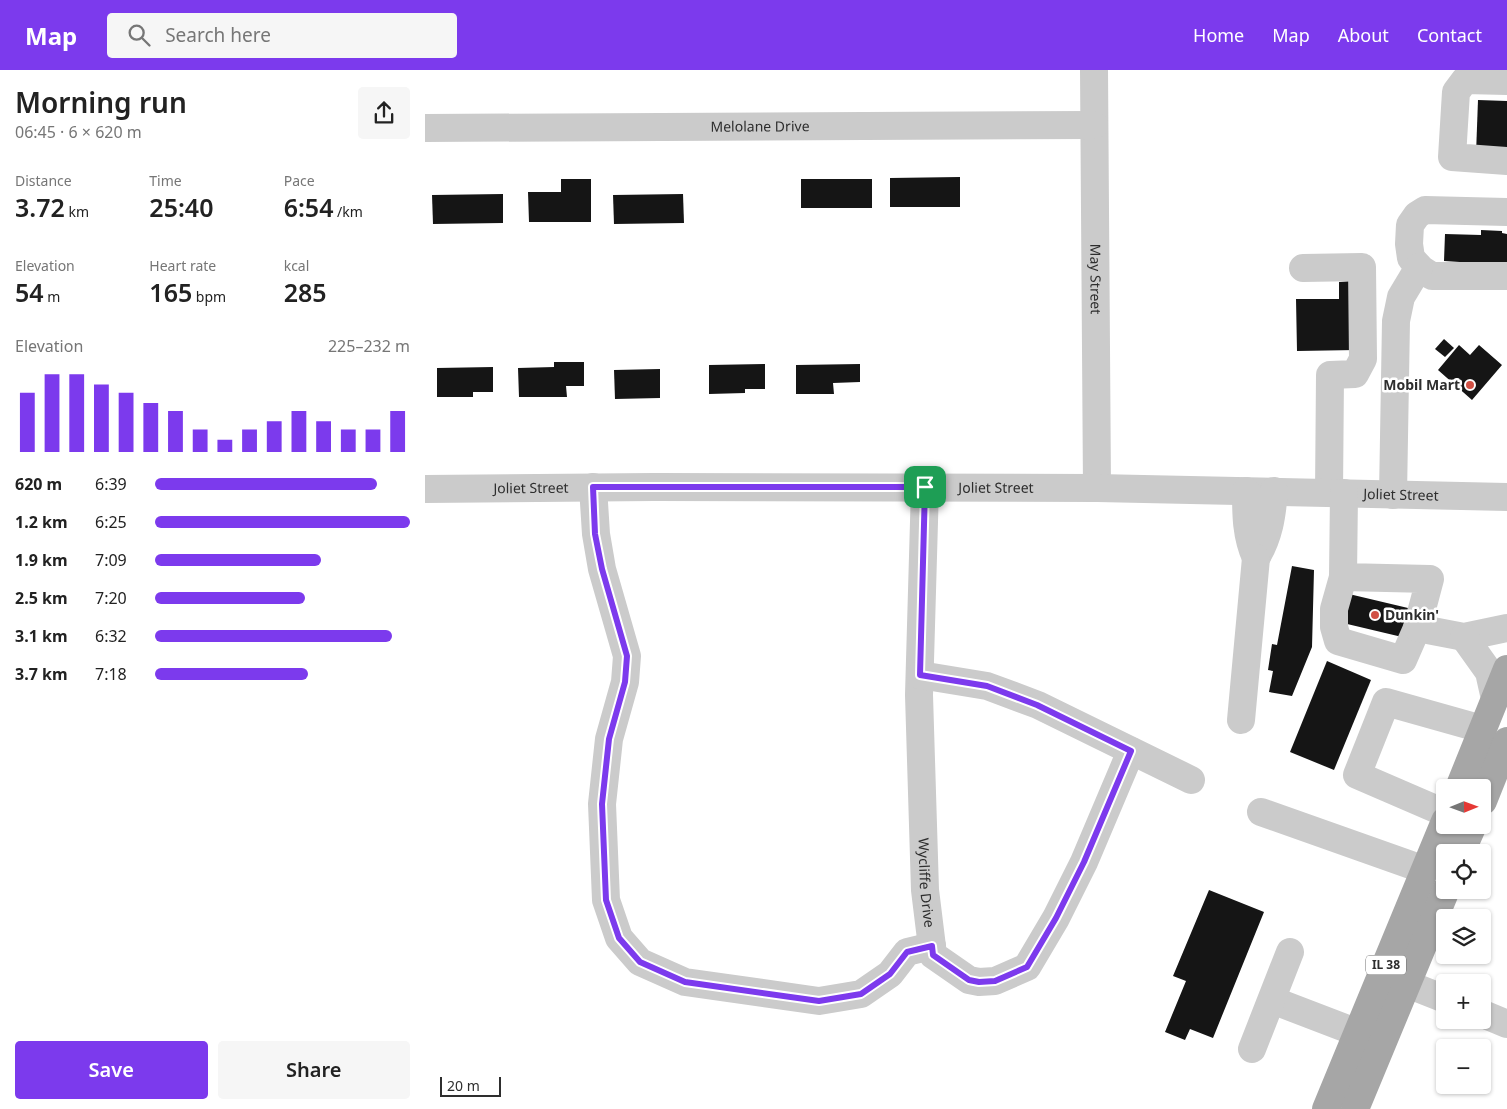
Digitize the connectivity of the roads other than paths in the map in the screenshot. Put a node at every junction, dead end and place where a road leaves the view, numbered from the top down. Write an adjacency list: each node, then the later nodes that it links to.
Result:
1 (1094, 70): 3 (street, May Street)
2 (1507, 81): 5 (street)
3 (1094, 124): 4 (street, Melolane Drive); 13 (street, May Street)
4 (425, 128)
5 (1507, 161)
6 (1507, 212): 7 (street)
7 (1419, 267): 9 (street); 17 (street)
8 (1303, 268): 16 (street)
9 (1507, 276)
10 (593, 487): 11 (street, Joliet Street); 12 (street, Joliet Street); 39 (street)
11 (925, 487): 13 (street, Joliet Street); 25 (street, Wycliffe Drive)
12 (425, 488)
13 (1097, 488): 14 (street, Joliet Street)
14 (1246, 491): 15 (street, Joliet Street); 19 (street)
15 (1274, 491): 16 (street, Joliet Street); 19 (street)
16 (1337, 493): 17 (street, Joliet Street); 20 (street)
17 (1393, 495): 18 (street, Joliet Street)
18 (1507, 497)
19 (1256, 558): 27 (street)
20 (1343, 577): 21 (street); 21 (street)
21 (1417, 628): 23 (street)
22 (1507, 628): 23 (street)
23 (1464, 637): 26 (street)
24 (1507, 669): 26 (main road)
25 (920, 675): 30 (street); 39 (street, Wycliffe Drive)
26 (1495, 700): 28 (main road)
27 (1241, 720)
28 (1483, 729): 31 (main road); 34 (street)
29 (1507, 742): 33 (main road)
30 (1131, 751): 32 (street); 39 (street, Wycliffe Drive)
31 (1463, 779)
32 (1191, 780)
33 (1491, 781)
34 (1436, 809)
35 (1261, 812): 37 (street)
36 (1440, 834): 37 (main road, IL 38)
37 (1425, 870): 46 (main road, IL 38)
38 (1442, 899): 41 (main road, IL 38)
39 (932, 946)
40 (1290, 952): 43 (street)
41 (1407, 984): 42 (street); 49 (main road, IL 38)
42 (1436, 995)
43 (1272, 1000): 46 (street); 47 (street)
44 (1491, 1017): 45 (street)
45 (1507, 1024)
46 (1358, 1033): 48 (main road, IL 38)
47 (1252, 1049)
48 (1326, 1109)
49 (1355, 1109)

